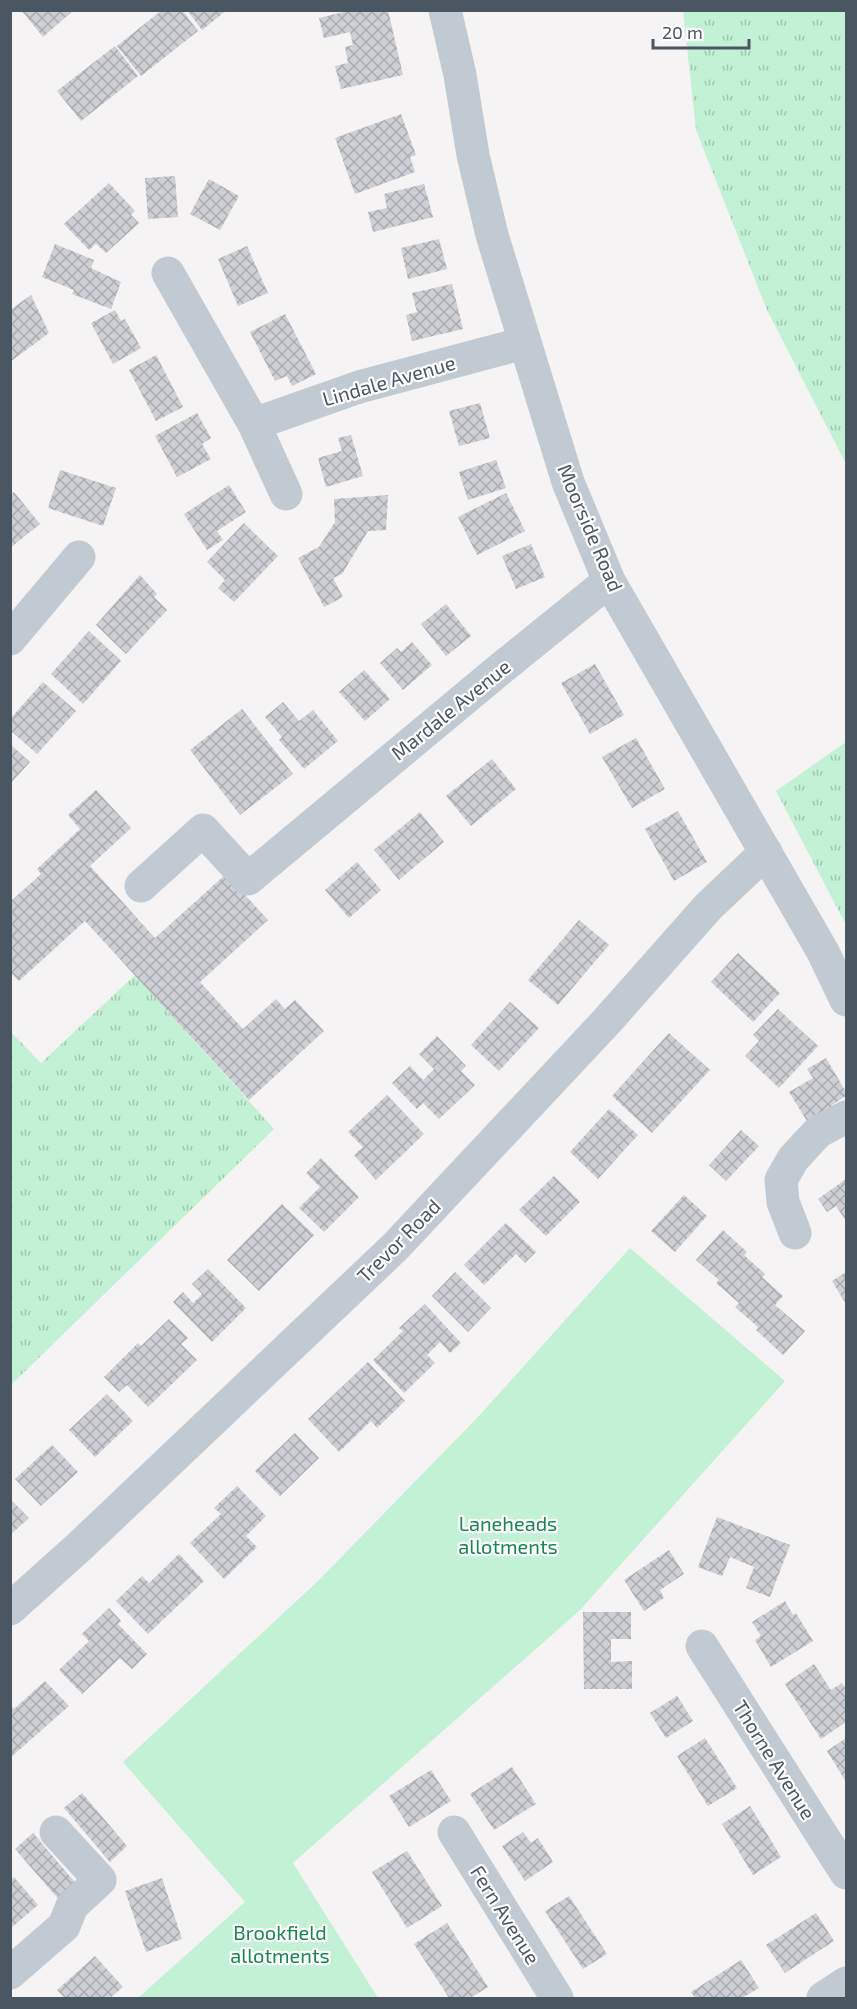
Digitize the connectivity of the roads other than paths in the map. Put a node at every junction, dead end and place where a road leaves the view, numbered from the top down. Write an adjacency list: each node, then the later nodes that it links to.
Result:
1 (445, 10): 3 (street, Moorside Road)
2 (168, 273): 4 (street)
3 (524, 343): 4 (street, Lindale Avenue); 7 (street, Moorside Road)
4 (254, 424): 5 (street)
5 (286, 494)
6 (80, 557): 8 (street)
7 (609, 581): 9 (street, Moorside Road); 10 (street, Mardale Avenue)
8 (10, 639)
9 (766, 852): 11 (street, Moorside Road); 14 (street, Trevor Road)
10 (141, 886)
11 (846, 1000)
12 (846, 1117): 13 (street)
13 (795, 1233)
14 (10, 1609)
15 (702, 1647): 18 (street, Thorne Avenue)
16 (56, 1832): 19 (street)
17 (454, 1832): 21 (street, Fern Avenue)
18 (846, 1873)
19 (10, 1973)
20 (846, 1983): 22 (street)
21 (557, 1998)
22 (822, 1998)

